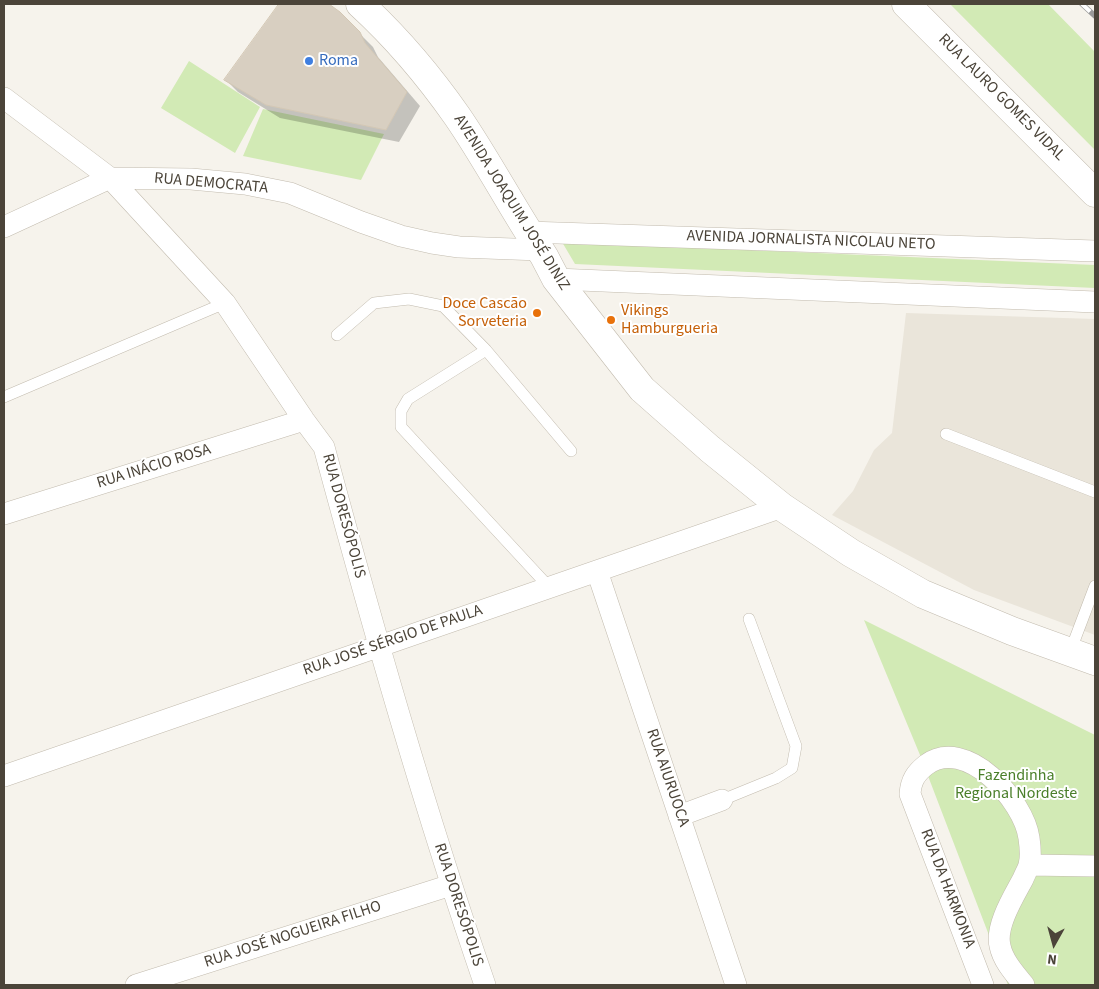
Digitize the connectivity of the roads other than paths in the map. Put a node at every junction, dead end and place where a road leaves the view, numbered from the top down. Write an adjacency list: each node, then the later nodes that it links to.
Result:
1 (360, 4): 7 (street, AVENIDA JOAQUIM JOSÉ DINIZ)
2 (906, 4): 5 (street, RUA LAURO GOMES VIDAL)
3 (4, 98): 4 (street, RUA DORESÓPOLIS)
4 (110, 178): 6 (street, RUA DEMOCRATA); 7 (street, RUA DEMOCRATA); 11 (street, RUA DORESÓPOLIS)
5 (1095, 193)
6 (4, 227)
7 (534, 241): 8 (street, AVENIDA JORNALISTA NICOLAU NETO); 9 (street, AVENIDA JOAQUIM JOSÉ DINIZ)
8 (1095, 251)
9 (556, 280): 10 (street); 19 (street, AVENIDA JOAQUIM JOSÉ DINIZ)
10 (1095, 302)
11 (225, 303): 14 (lane); 15 (street, RUA DORESÓPOLIS)
12 (337, 336): 13 (lane)
13 (486, 350): 17 (lane); 23 (lane)
14 (4, 397)
15 (304, 420): 20 (street, RUA INÁCIO ROSA); 25 (street, RUA DORESÓPOLIS)
16 (946, 434): 18 (lane)
17 (571, 451)
18 (1095, 492)
19 (782, 507): 21 (street, RUA JOSÉ SÉRGIO DE PAULA); 26 (street, AVENIDA JOAQUIM JOSÉ DINIZ)
20 (4, 514)
21 (597, 571): 23 (street, RUA JOSÉ SÉRGIO DE PAULA); 30 (street, RUA AIURUOCA)
22 (1095, 586): 26 (lane)
23 (549, 587): 25 (street, RUA JOSÉ SÉRGIO DE PAULA)
24 (749, 619): 29 (lane)
25 (378, 645): 28 (street, RUA JOSÉ SÉRGIO DE PAULA); 33 (street, RUA DORESÓPOLIS)
26 (1070, 652): 27 (street, AVENIDA JOAQUIM JOSÉ DINIZ)
27 (1095, 661)
28 (4, 776)
29 (722, 800): 30 (street)
30 (679, 816): 36 (street, RUA AIURUOCA)
31 (1029, 865): 32 (street); 37 (street, RUA DA HARMONIA); 38 (street)
32 (1095, 866)
33 (451, 885): 34 (street, RUA JOSÉ NOGUEIRA FILHO); 35 (street, RUA DORESÓPOLIS)
34 (136, 985)
35 (485, 985)
36 (736, 985)
37 (983, 985)
38 (1024, 985)

